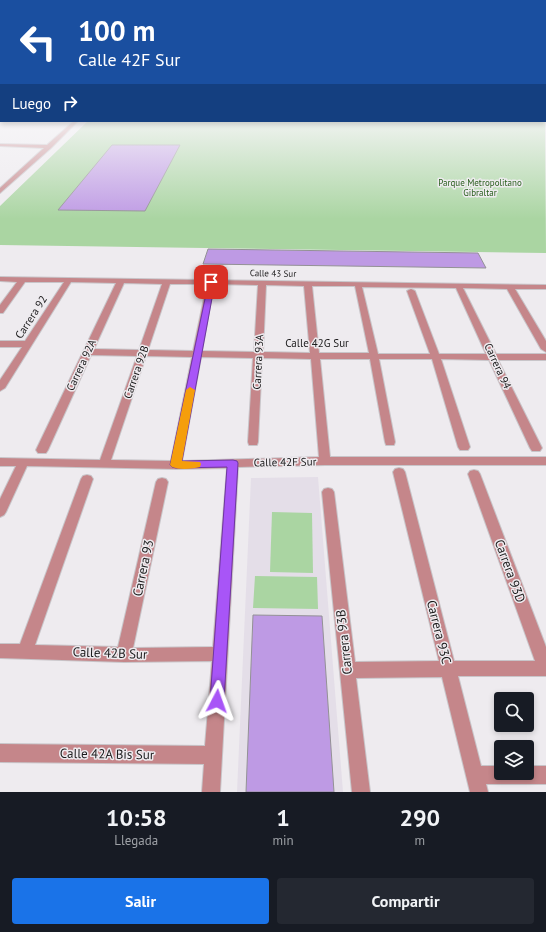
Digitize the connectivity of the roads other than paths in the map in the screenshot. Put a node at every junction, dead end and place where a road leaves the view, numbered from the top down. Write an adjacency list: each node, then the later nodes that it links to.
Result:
1 (23, 146): 2 (street)
2 (48, 147): 3 (street)
3 (0, 191)
4 (0, 279): 5 (street, Calle 43 Sur)
5 (23, 279): 6 (street, Calle 43 Sur); 17 (street)
6 (69, 280): 7 (street, Calle 43 Sur); 19 (street, Carrera 92)
7 (121, 280): 8 (street, Calle 43 Sur); 21 (street, Carrera 92A)
8 (167, 281): 9 (street, Calle 43 Sur); 22 (street, Carrera 92B)
9 (211, 282): 10 (street, Calle 43 Sur); 23 (street)
10 (262, 282): 11 (street, Calle 43 Sur); 24 (street, Carrera 93A)
11 (308, 283): 12 (street, Calle 43 Sur); 26 (street)
12 (358, 284): 13 (street, Calle 43 Sur); 25 (street)
13 (458, 285): 14 (street, Calle 43 Sur); 28 (street, Carrera 94)
14 (509, 286): 15 (street, Calle 43 Sur); 20 (street)
15 (546, 287)
16 (411, 291): 27 (street)
17 (0, 311)
18 (0, 344): 19 (street)
19 (26, 344): 30 (street, Carrera 92)
20 (546, 349)
21 (88, 352): 22 (street, Calle 42G Sur); 35 (street, Carrera 92A)
22 (142, 353): 23 (street, Calle 42G Sur); 40 (street, Carrera 92B)
23 (197, 353): 24 (street, Calle 42G Sur); 42 (street)
24 (258, 355): 26 (street, Calle 42G Sur); 31 (street, Carrera 93A)
25 (374, 355): 26 (street, Calle 42G Sur); 27 (street, Calle 42G Sur); 32 (street)
26 (315, 356): 36 (street)
27 (435, 356): 28 (street, Calle 42G Sur); 33 (street)
28 (493, 356): 29 (street, Calle 42G Sur); 34 (street, Carrera 94)
29 (546, 357)
30 (0, 388)
31 (253, 442)
32 (390, 442)
33 (464, 447)
34 (536, 448)
35 (42, 450)
36 (325, 461): 39 (street, Calle 42F Sur); 41 (street, Calle 42F Sur)
37 (0, 462): 38 (street, Calle 42F Sur)
38 (23, 463): 40 (street, Calle 42F Sur); 48 (street)
39 (233, 463): 42 (street, Calle 42F Sur); 51 (street)
40 (104, 464): 42 (street, Calle 42F Sur)
41 (545, 464)
42 (176, 465)
43 (399, 472): 54 (street, Carrera 93C)
44 (474, 474): 53 (street, Carrera 93D)
45 (87, 479): 49 (street)
46 (162, 482): 52 (street, Carrera 93)
47 (328, 492): 55 (street, Carrera 93B)
48 (0, 512)
49 (26, 650): 50 (street, Calle 42B Sur); 52 (street, Calle 42B Sur)
50 (0, 651)
51 (220, 654): 52 (street, Calle 42B Sur); 57 (street)
52 (124, 655)
53 (546, 668): 54 (street)
54 (448, 669): 55 (street); 59 (street, Carrera 93C)
55 (347, 670): 61 (street, Carrera 93B)
56 (0, 753): 57 (street, Calle 42A Bis Sur)
57 (214, 755): 60 (street)
58 (546, 775): 59 (street)
59 (477, 784)
60 (211, 792)
61 (361, 792)

